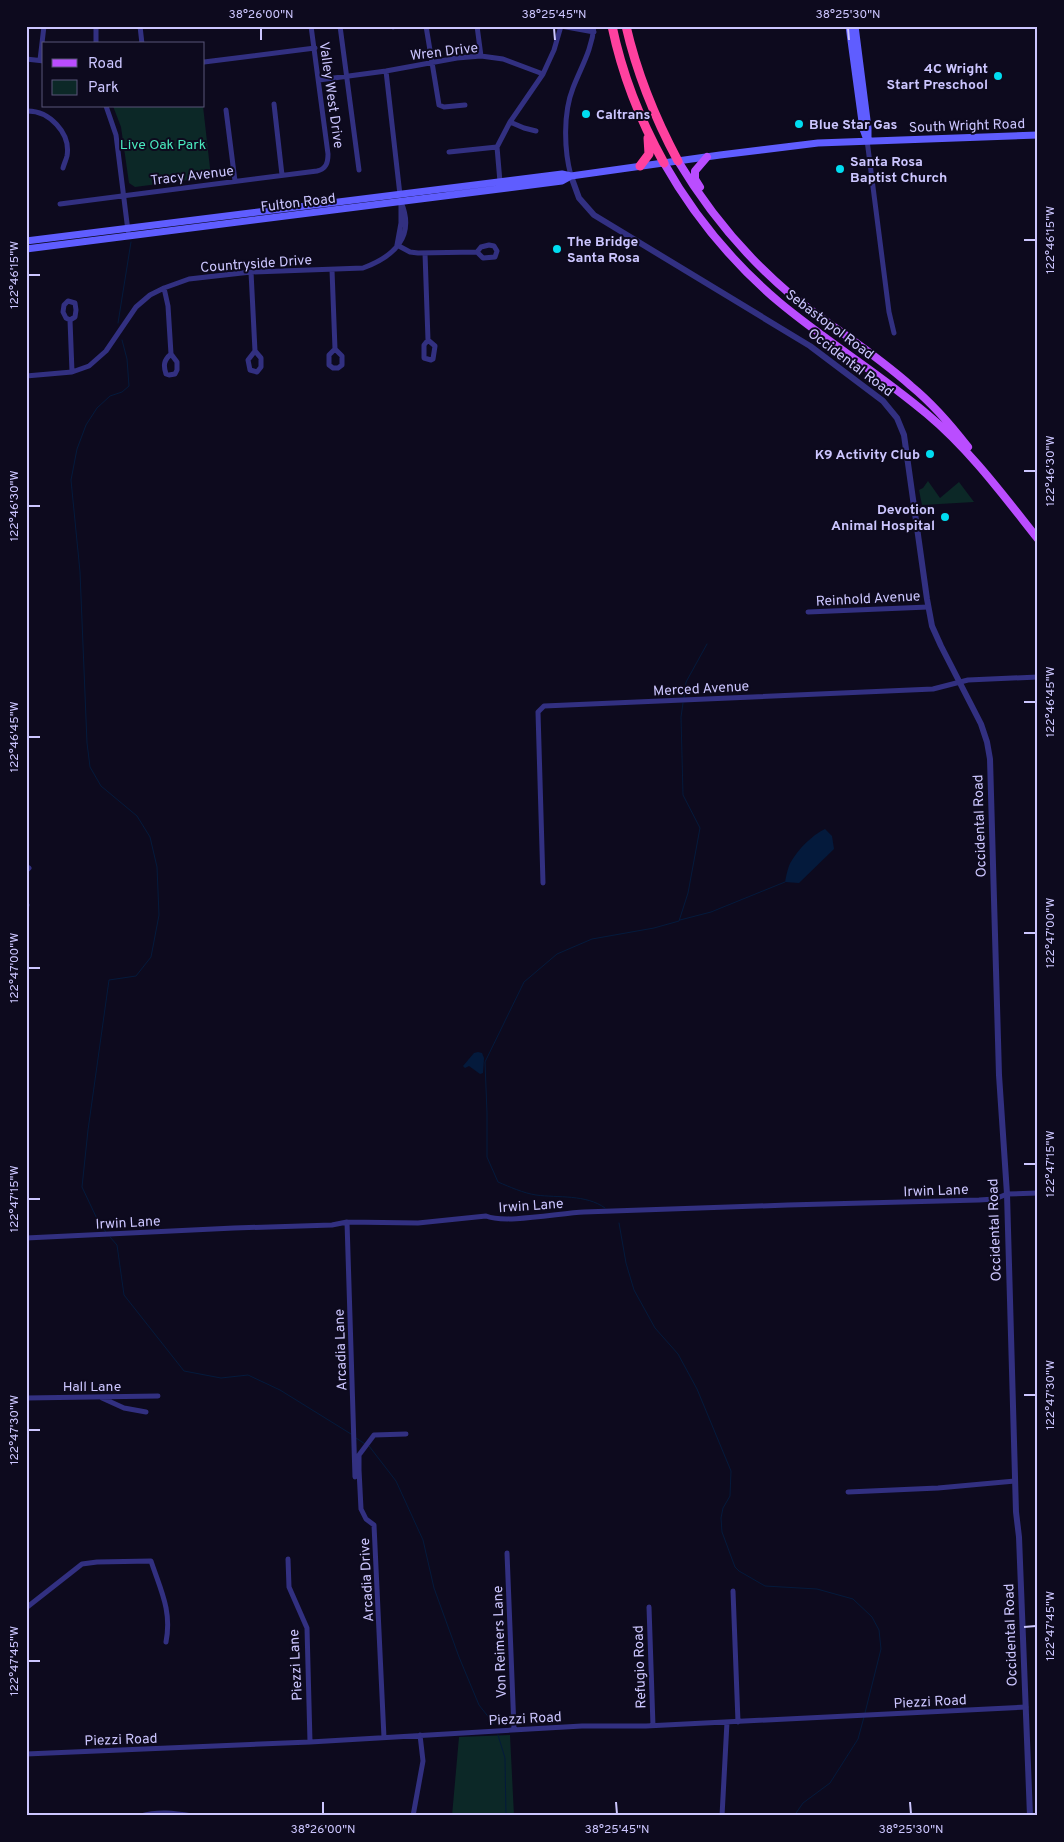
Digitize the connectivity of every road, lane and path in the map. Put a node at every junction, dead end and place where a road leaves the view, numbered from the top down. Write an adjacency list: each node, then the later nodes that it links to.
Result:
1 (44, 26): 14 (street)
2 (96, 26): 15 (street)
3 (140, 26): 16 (street)
4 (311, 26): 17 (street, Valley West Drive)
5 (340, 26): 25 (street)
6 (426, 26): 22 (street)
7 (477, 26): 18 (street)
8 (561, 26): 13 (street); 24 (street)
9 (612, 26): 33 (highway)
10 (626, 26): 41 (highway)
11 (849, 26): 36 (main road)
12 (855, 26): 36 (main road)
13 (594, 29): 48 (street, Occidental Road)
14 (43, 42)
15 (96, 42)
16 (142, 42)
17 (315, 48): 21 (street); 26 (street, Valley West Drive)
18 (481, 56): 22 (street, Wren Drive); 24 (street, Wren Drive)
19 (26, 59): 20 (street)
20 (42, 60)
21 (205, 62)
22 (432, 62): 23 (street, Wren Drive); 28 (street)
23 (386, 71): 25 (street, Wren Drive); 52 (street, Countryside Drive)
24 (543, 74): 32 (street)
25 (345, 76): 26 (street, Wren Drive); 46 (street)
26 (319, 80): 43 (street, Valley West Drive)
27 (274, 104): 47 (street)
28 (465, 105)
29 (107, 108): 51 (street)
30 (226, 110): 49 (street)
31 (26, 111): 45 (street)
32 (510, 122): 34 (street); 38 (street)
33 (646, 128): 42 (highway); 44 (highway)
34 (536, 131)
35 (1037, 135): 36 (main road, South Wright Road); 37 (street)
36 (868, 140): 40 (main road, South Wright Road); 65 (street)
37 (1038, 144)
38 (497, 147): 39 (street); 50 (street)
39 (449, 152)
40 (707, 157): 41 (main road, Fulton Road); 54 (main road)
41 (678, 161): 42 (main road, Fulton Road); 54 (main road, Sebastopol Road)
42 (664, 163): 44 (main road, Fulton Road); 72 (main road, Sebastopol Road)
43 (326, 166): 47 (street, Tracy Avenue)
44 (640, 166): 48 (main road, Fulton Road)
45 (63, 168)
46 (359, 170)
47 (282, 175): 49 (street, Tracy Avenue)
48 (571, 176): 50 (main road, Fulton Road); 52 (main road, Fulton Road); 74 (street, Occidental Road)
49 (235, 181): 51 (street, Tracy Avenue)
50 (500, 182): 52 (main road, Fulton Road)
51 (124, 195): 53 (street, Tracy Avenue); 55 (street)
52 (400, 198): 55 (main road, Fulton Road); 57 (street, Countryside Drive)
53 (60, 204)
54 (722, 226): 72 (main road, Sebastopol Road)
55 (129, 232): 56 (main road, Fulton Road); 58 (main road, Fulton Road)
56 (26, 242)
57 (397, 246): 60 (street); 61 (street, Countryside Drive)
58 (26, 249)
59 (477, 252): 60 (street)
60 (425, 253): 66 (street)
61 (332, 270): 62 (street, Countryside Drive); 67 (street)
62 (251, 272): 63 (street, Countryside Drive); 68 (street)
63 (164, 288): 69 (street); 70 (street, Countryside Drive)
64 (70, 320): 70 (street)
65 (894, 333)
66 (428, 340)
67 (335, 349)
68 (255, 351)
69 (171, 354)
70 (72, 372): 71 (street, Countryside Drive)
71 (26, 376)
72 (999, 489): 73 (main road, Sebastopol Road)
73 (1038, 539)
74 (928, 606): 75 (street, Reinhold Avenue); 77 (street, Occidental Road)
75 (808, 612)
76 (1038, 677): 77 (street, Merced Avenue)
77 (959, 682): 78 (street, Merced Avenue); 80 (street, Occidental Road)
78 (543, 883)
79 (1038, 1193): 80 (street, Irwin Lane)
80 (1006, 1194): 81 (street, Irwin Lane); 89 (street, Occidental Road)
81 (347, 1222): 82 (street, Irwin Lane); 88 (street, Arcadia Lane)
82 (26, 1238)
83 (158, 1396): 84 (street, Hall Lane)
84 (99, 1397): 85 (street, Hall Lane); 86 (street)
85 (26, 1398)
86 (146, 1412)
87 (406, 1434): 103 (street, Arcadia Drive)
88 (355, 1477)
89 (1015, 1481): 90 (street); 97 (street, Occidental Road)
90 (848, 1492)
91 (507, 1553): 101 (street, Von Reimers Lane)
92 (288, 1559): 104 (street, Piezzi Lane)
93 (733, 1591): 99 (street)
94 (648, 1607): 100 (street, Refugio Road)
95 (26, 1608): 96 (street)
96 (166, 1642)
97 (1026, 1707): 99 (street, Piezzi Road); 110 (street, Occidental Road)
98 (727, 1722): 99 (street, Piezzi Road); 100 (street, Piezzi Road); 109 (street)
99 (738, 1722)
100 (653, 1726): 101 (street, Piezzi Road)
101 (514, 1729): 102 (street, Piezzi Road)
102 (420, 1735): 103 (street, Piezzi Road); 108 (street)
103 (384, 1738): 104 (street, Piezzi Road)
104 (310, 1742): 105 (street, Piezzi Road)
105 (26, 1754)
106 (141, 1816): 107 (street)
107 (192, 1816)
108 (413, 1816)
109 (722, 1816)
110 (1030, 1816)

